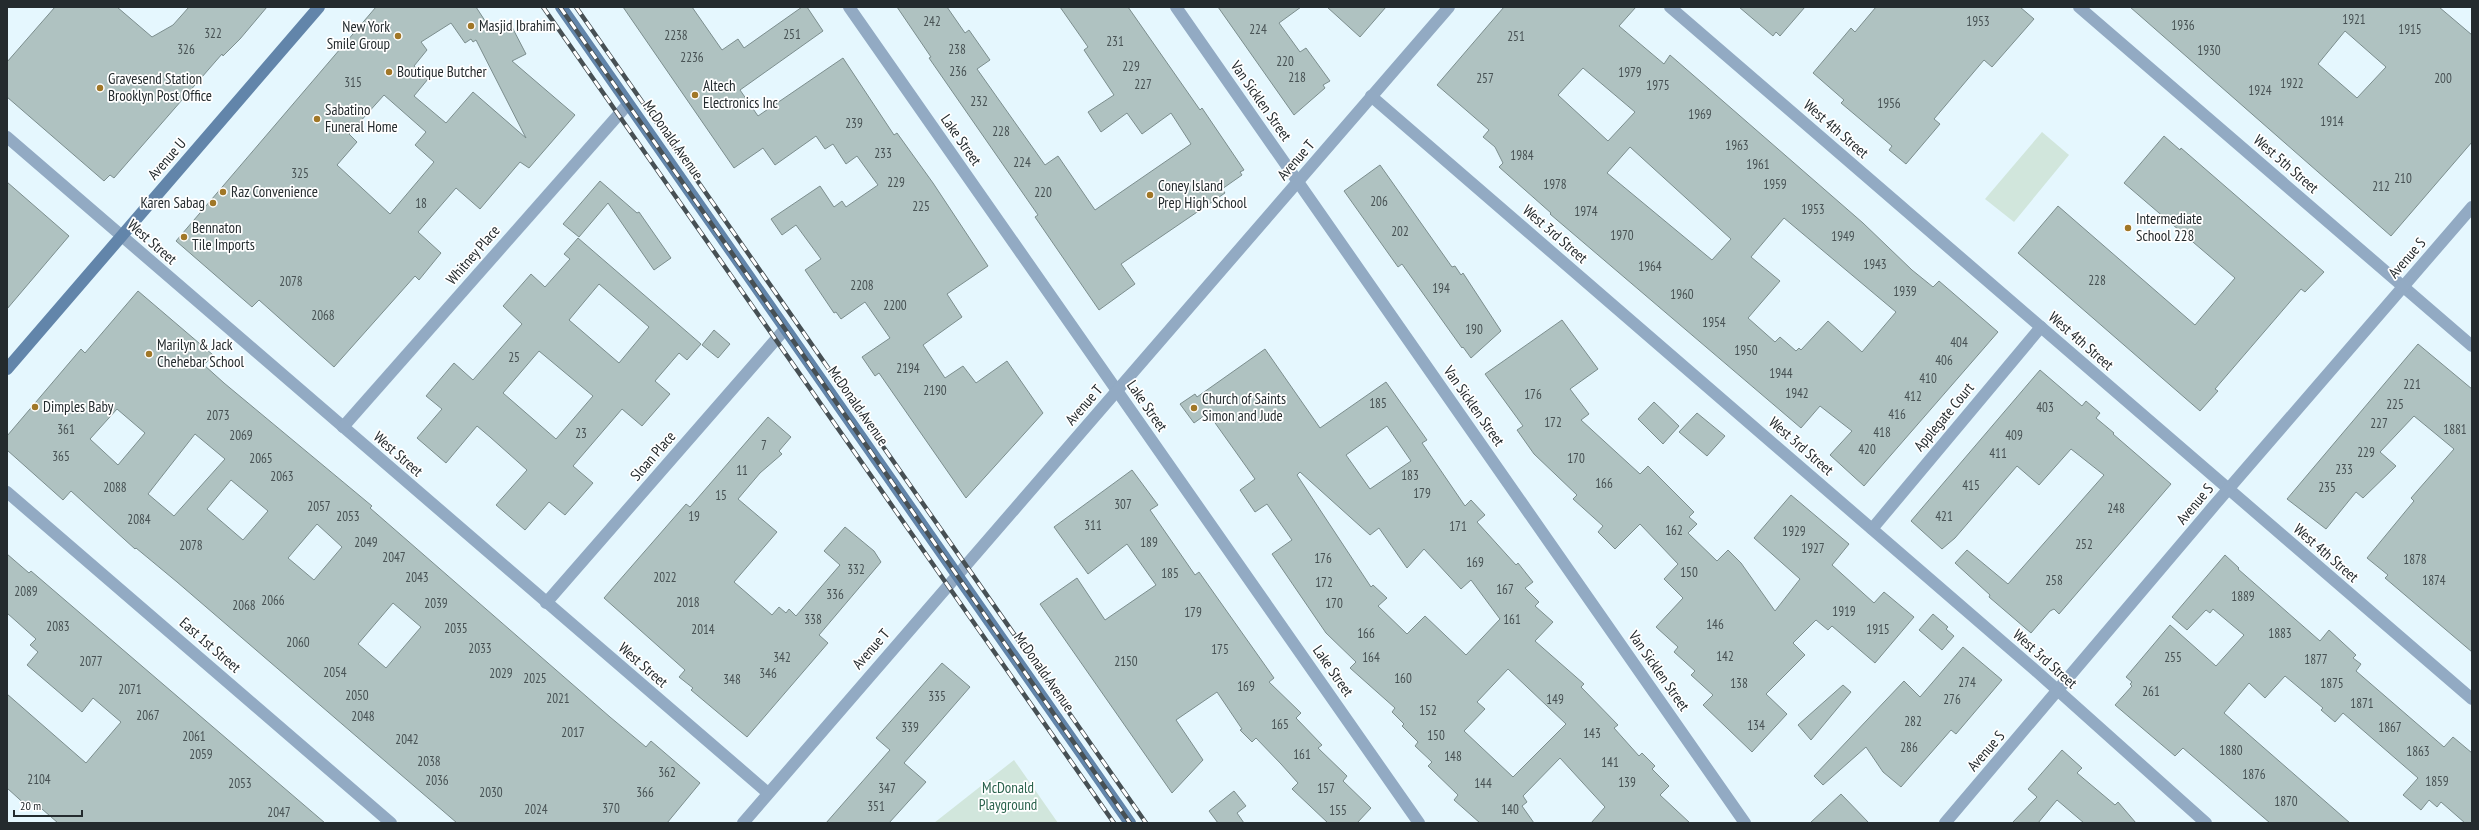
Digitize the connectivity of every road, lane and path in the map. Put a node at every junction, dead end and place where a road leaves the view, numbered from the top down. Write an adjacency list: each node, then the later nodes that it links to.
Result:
1 (319, 7): 13 (main road, Avenue U)
2 (561, 7): 9 (main road, McDonald Avenue)
3 (849, 7): 19 (street, Lake Street)
4 (1176, 7): 11 (street, Van Sicklen Street)
5 (1449, 7): 8 (street, Avenue T)
6 (1670, 7): 15 (street, West 4th Street)
7 (2079, 7): 14 (street, West 5th Street)
8 (1371, 96): 11 (street, Avenue T); 23 (street, West 3rd Street)
9 (628, 104): 16 (main road, McDonald Avenue); 20 (street, Whitney Place)
10 (7, 137): 13 (street, West Street)
11 (1298, 182): 19 (street, Avenue T); 33 (street, Van Sicklen Street)
12 (2472, 207): 14 (street, Avenue S)
13 (122, 236): 18 (main road, Avenue U); 20 (street, West Street)
14 (2403, 287): 17 (street, West 5th Street); 21 (street, Avenue S)
15 (2041, 327): 21 (street, West 4th Street); 23 (street, Applegate Court)
16 (785, 329): 24 (main road, McDonald Avenue); 25 (street, Sloan Place)
17 (2472, 346)
18 (7, 369)
19 (1117, 391): 24 (street, Avenue T); 32 (street, Lake Street)
20 (343, 427): 25 (street, West Street)
21 (2228, 489): 26 (street, Avenue S); 27 (street, West 4th Street)
22 (7, 492): 29 (street, East 1st Street)
23 (1872, 528): 26 (street, West 3rd Street)
24 (957, 575): 28 (street, Avenue T); 31 (main road, McDonald Avenue)
25 (546, 603): 28 (street, West Street)
26 (2059, 691): 34 (street, Avenue S); 35 (street, West 3rd Street)
27 (2472, 699)
28 (768, 794): 30 (street, Avenue T)
29 (391, 823)
30 (743, 823)
31 (1130, 823)
32 (1419, 823)
33 (1745, 823)
34 (1945, 823)
35 (2206, 823)

